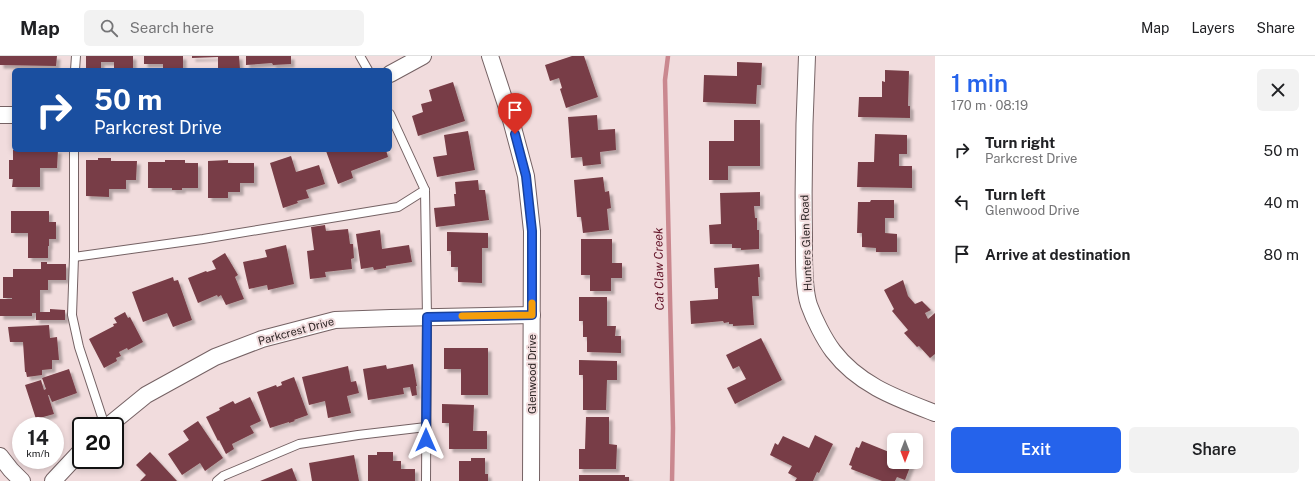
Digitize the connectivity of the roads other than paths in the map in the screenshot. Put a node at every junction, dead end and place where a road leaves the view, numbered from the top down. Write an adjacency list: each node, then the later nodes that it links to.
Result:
1 (76, 56): 6 (lane)
2 (360, 56): 7 (lane)
3 (423, 56): 8 (street)
4 (490, 56): 15 (street, Glenwood Drive)
5 (807, 56): 17 (street, Hunters Glen Road)
6 (75, 68)
7 (367, 68)
8 (392, 73)
9 (0, 115): 10 (street)
10 (12, 115)
11 (392, 118): 13 (lane)
12 (74, 152): 14 (lane)
13 (425, 190): 14 (lane); 16 (lane)
14 (74, 257): 18 (lane)
15 (532, 315): 16 (street, Parkcrest Drive); 27 (street, Glenwood Drive)
16 (427, 317): 19 (street, Parkcrest Drive); 20 (lane)
17 (935, 413)
18 (103, 417)
19 (118, 417)
20 (426, 427): 25 (lane); 26 (lane)
21 (0, 456): 23 (street)
22 (72, 461): 24 (street)
23 (22, 481)
24 (53, 481)
25 (217, 481)
26 (426, 481)
27 (532, 481)

